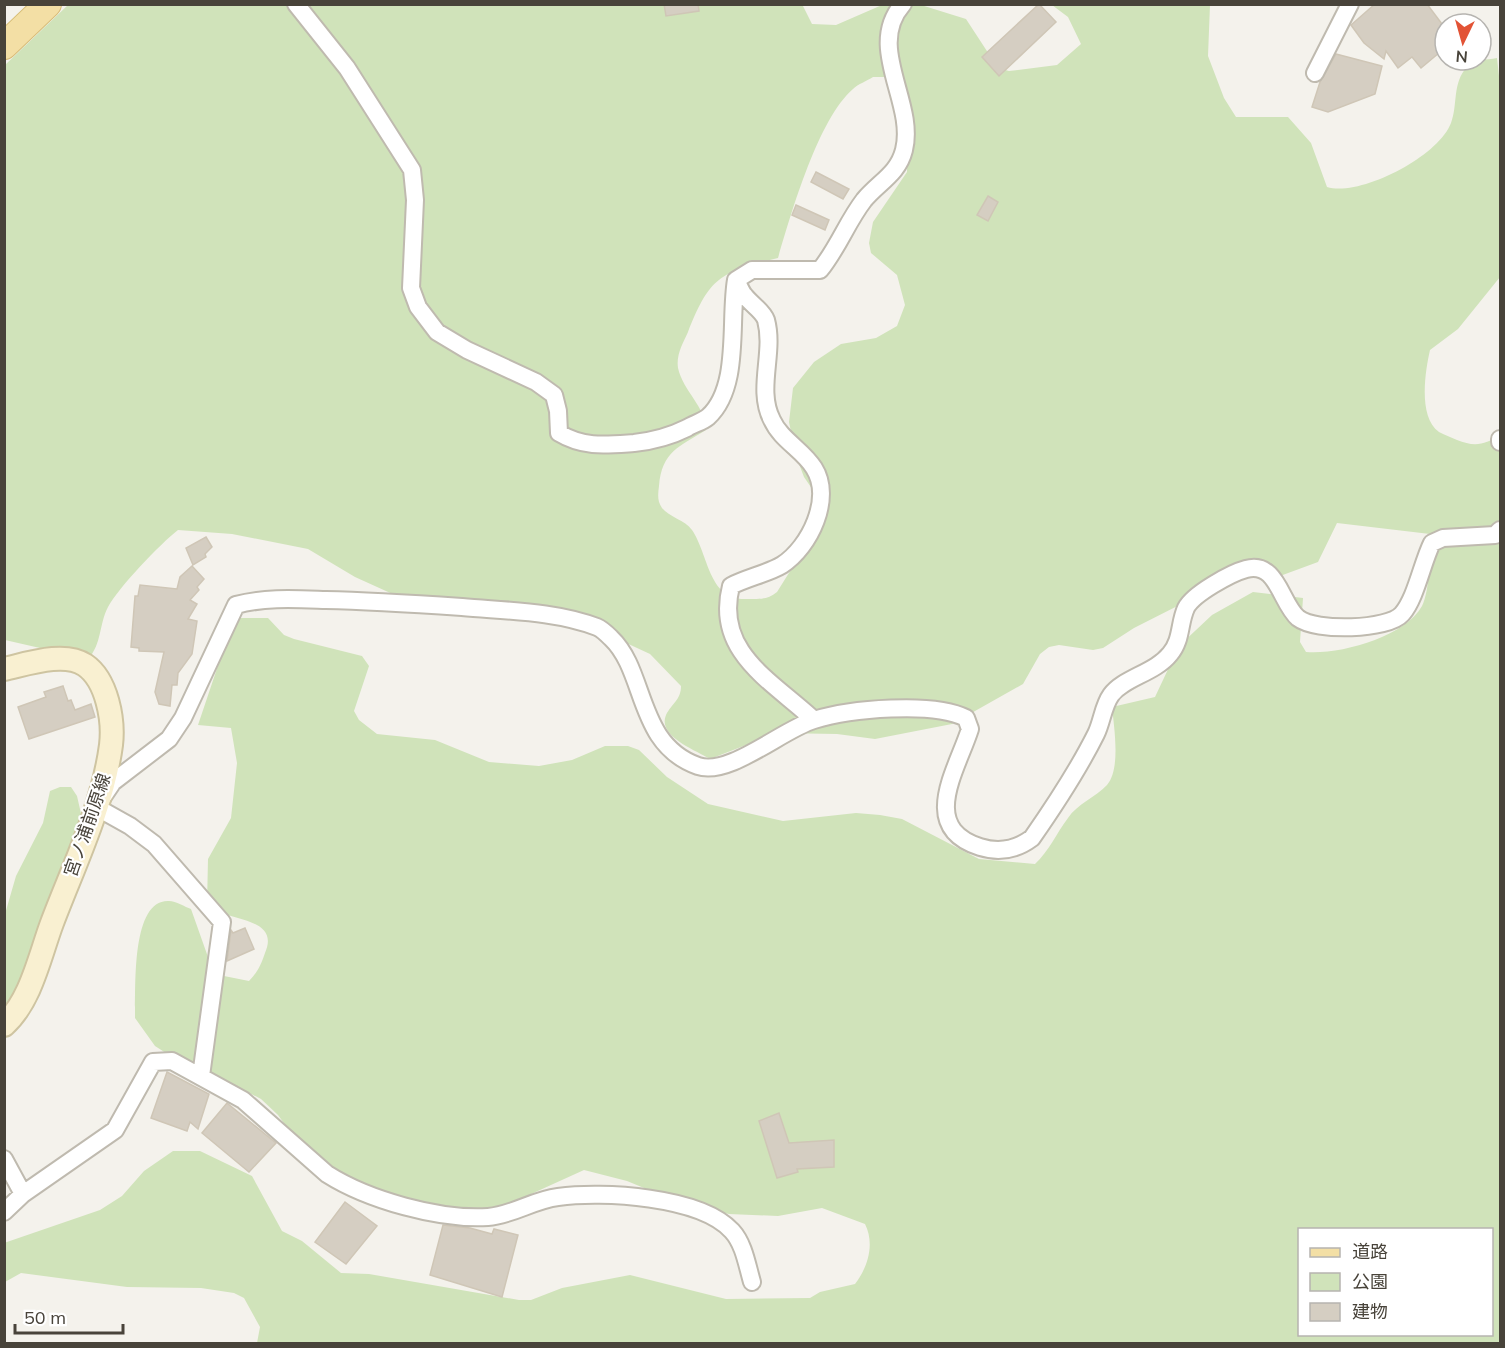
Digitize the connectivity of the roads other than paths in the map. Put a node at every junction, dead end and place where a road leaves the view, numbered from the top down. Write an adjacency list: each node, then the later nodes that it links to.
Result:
1 (48, 4): 5 (main road)
2 (296, 4): 7 (street)
3 (903, 4): 7 (street)
4 (1350, 4): 6 (street)
5 (4, 46)
6 (1315, 73)
7 (736, 280): 10 (street)
8 (1500, 530): 10 (street)
9 (4, 669): 11 (main road, 宮ノ浦前原線)
10 (814, 720): 11 (street)
11 (96, 807): 12 (main road, 宮ノ浦前原線); 13 (street)
12 (4, 1025)
13 (201, 1076): 15 (street); 17 (street)
14 (4, 1159): 15 (street)
15 (23, 1194): 16 (street)
16 (4, 1212)
17 (752, 1282)

